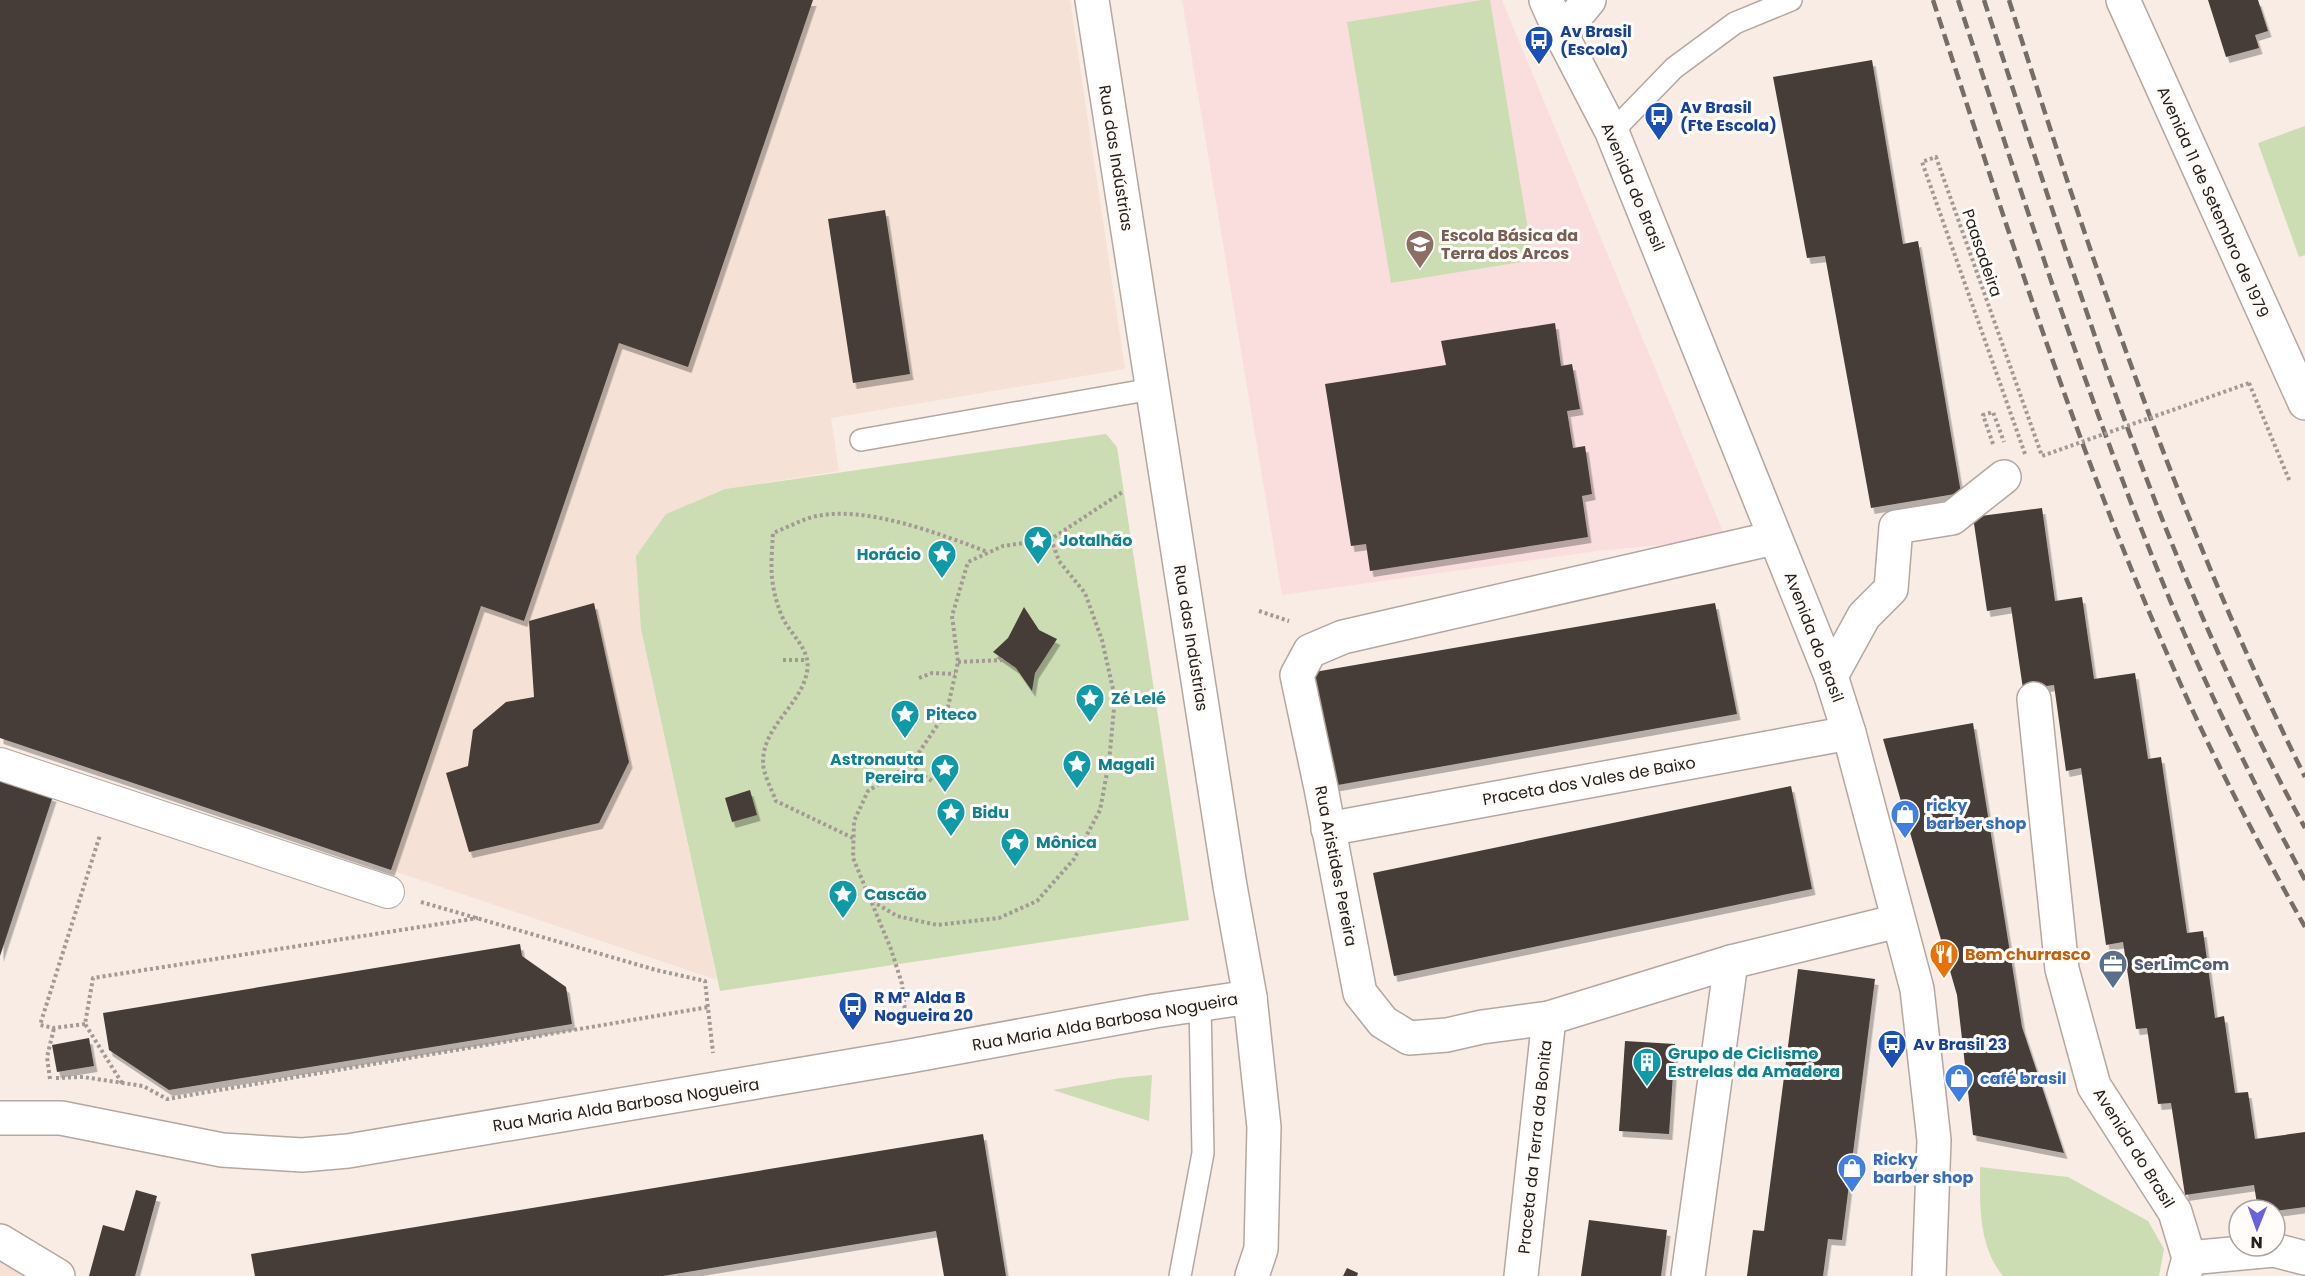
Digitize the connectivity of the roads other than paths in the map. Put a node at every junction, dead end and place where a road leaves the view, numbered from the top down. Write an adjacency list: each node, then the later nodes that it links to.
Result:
1 (1092, 0): 9 (street, Rua das Indústrias)
2 (1546, 0): 6 (street, Avenida do Brasil)
3 (1589, 0): 6 (street)
4 (1791, 0): 7 (lane)
5 (2123, 0): 8 (street, Avenida 11 de Setembro de 1979)
6 (1561, 34): 7 (street, Avenida do Brasil)
7 (1612, 132): 12 (street, Avenida do Brasil)
8 (2300, 383)
9 (1152, 388): 10 (lane); 21 (street, Rua das Indústrias)
10 (861, 440)
11 (2015, 465): 13 (street)
12 (1774, 538): 13 (street, Avenida do Brasil); 17 (street, Rua Aristides Pereira)
13 (1832, 675): 15 (street, Avenida do Brasil)
14 (2034, 699): 27 (street, Avenida do Brasil)
15 (1849, 733): 17 (street, Praceta dos Vales de Baixo); 19 (street, Avenida do Brasil)
16 (0, 764): 18 (street)
17 (1328, 828): 23 (street, Rua Aristides Pereira)
18 (388, 892)
19 (1898, 921): 20 (street, Rua Aristides Pereira); 33 (street, Avenida do Brasil)
20 (1731, 962): 23 (street, Rua Aristides Pereira); 32 (street)
21 (1250, 998): 22 (street, Rua Maria Alda Barbosa Nogueira); 30 (street, Rua das Indústrias)
22 (1200, 1004): 24 (street, Rua Maria Alda Barbosa Nogueira); 29 (lane)
23 (1549, 1018): 31 (street, Praceta da Terra da Bonita)
24 (0, 1118)
25 (0, 1241): 28 (street)
26 (2305, 1258): 27 (street)
27 (2186, 1267)
28 (58, 1276)
29 (1180, 1276)
30 (1252, 1276)
31 (1521, 1276)
32 (1688, 1276)
33 (1929, 1276)

